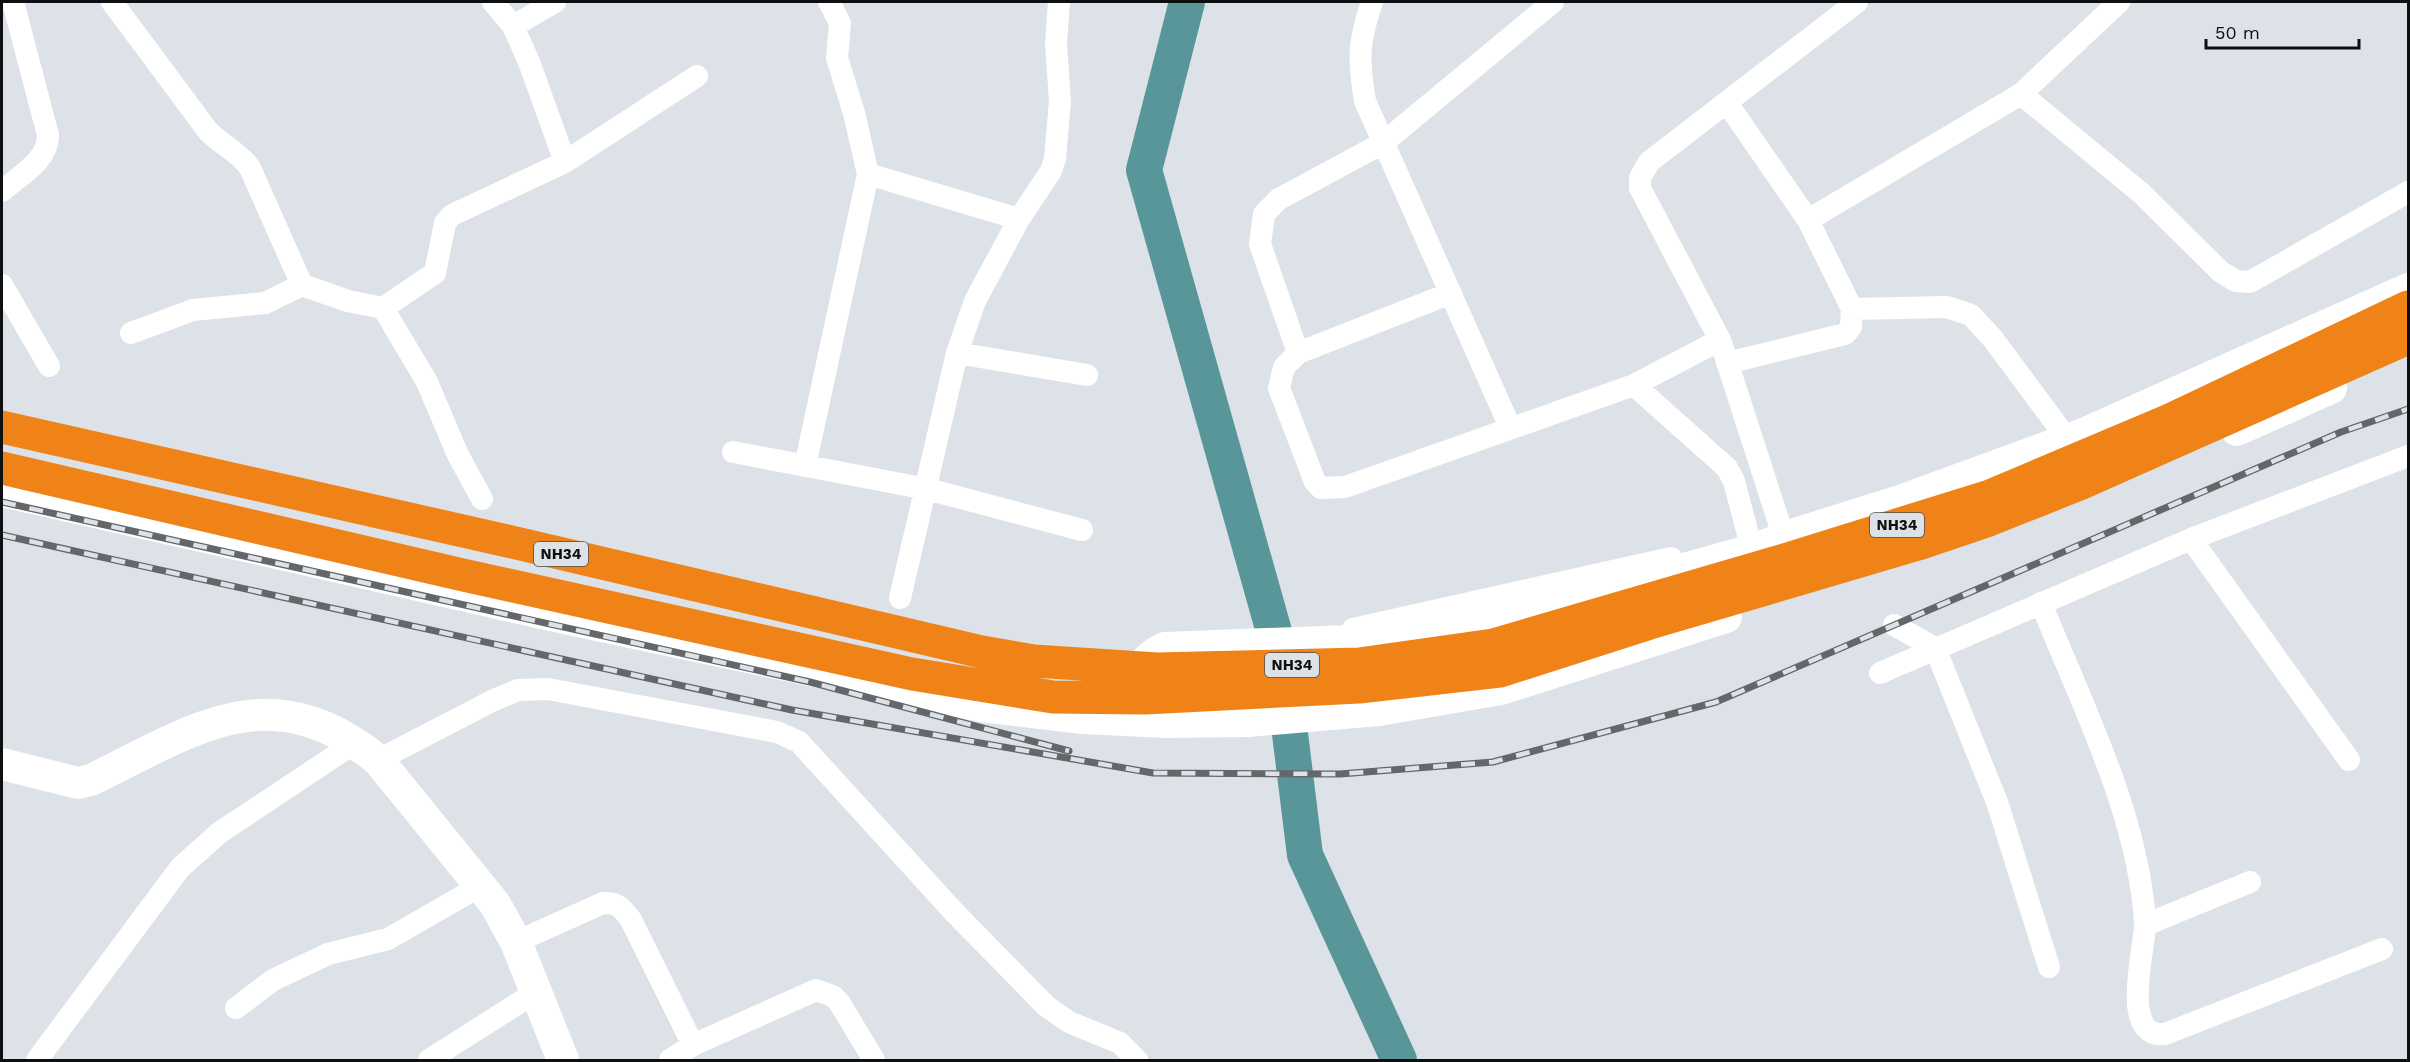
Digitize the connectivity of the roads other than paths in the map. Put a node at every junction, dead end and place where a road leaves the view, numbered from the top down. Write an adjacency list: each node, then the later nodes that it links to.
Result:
1 (13, 2): 18 (street)
2 (493, 2): 11 (street)
3 (555, 2): 11 (street)
4 (829, 2): 17 (street)
5 (1059, 2): 20 (street)
6 (1372, 2): 15 (street)
7 (1553, 2): 15 (street)
8 (1857, 2): 14 (street)
9 (2119, 2): 13 (street)
10 (119, 4): 23 (street)
11 (513, 26): 16 (street)
12 (697, 75): 16 (street)
13 (2021, 94): 19 (street); 21 (street)
14 (1727, 102): 21 (street); 31 (street)
15 (1383, 143): 25 (street); 33 (street)
16 (565, 162): 27 (street)
17 (868, 174): 20 (street); 44 (street)
18 (2, 191)
19 (2409, 192)
20 (1019, 219): 32 (street)
21 (1808, 220): 28 (street)
22 (2, 285): 36 (street)
23 (302, 285): 27 (street); 29 (street)
24 (2409, 289): 41 (street)
25 (1451, 293): 33 (street); 40 (street)
26 (2409, 307): 57 (highway, NH34)
27 (383, 308): 48 (street)
28 (1852, 309): 35 (street); 41 (street)
29 (131, 333)
30 (2409, 338): 57 (highway, NH34)
31 (1720, 340): 35 (street); 38 (street)
32 (957, 353): 37 (street); 46 (street)
33 (1298, 353): 40 (street)
34 (2409, 353): 60 (street)
35 (1727, 363): 50 (street)
36 (49, 366)
37 (1087, 375)
38 (1634, 385): 40 (street); 52 (street)
39 (2, 427): 60 (highway, NH34)
40 (1510, 427)
41 (2068, 440): 50 (street)
42 (733, 452): 44 (street)
43 (2409, 456): 51 (street)
44 (805, 466): 46 (street)
45 (2, 468): 60 (highway, NH34)
46 (927, 489): 49 (street); 53 (street)
47 (2, 491): 60 (street)
48 (482, 499)
49 (1082, 530)
50 (1784, 538): 52 (street)
51 (2191, 539): 54 (street); 62 (street)
52 (1750, 546): 57 (street)
53 (900, 598)
54 (2041, 603): 56 (street); 66 (street)
55 (1894, 625): 56 (street)
56 (1935, 648): 59 (street); 69 (street)
57 (1356, 655): 58 (highway, NH34)
58 (1229, 669): 60 (highway, NH34); 60 (street)
59 (1880, 673)
60 (1133, 690)
61 (367, 751): 63 (street); 65 (street); 73 (street); 78 (street)
62 (2349, 760)
63 (2, 764)
64 (2250, 882): 66 (street)
65 (482, 885): 67 (street); 71 (street)
66 (2145, 925): 68 (street)
67 (516, 942): 70 (street); 72 (street)
68 (2382, 949)
69 (2049, 967)
70 (536, 992): 74 (street); 75 (street)
71 (236, 1008)
72 (693, 1045): 76 (street); 77 (street)
73 (37, 1060)
74 (429, 1060)
75 (563, 1060)
76 (670, 1060)
77 (874, 1060)
78 (1137, 1060)

